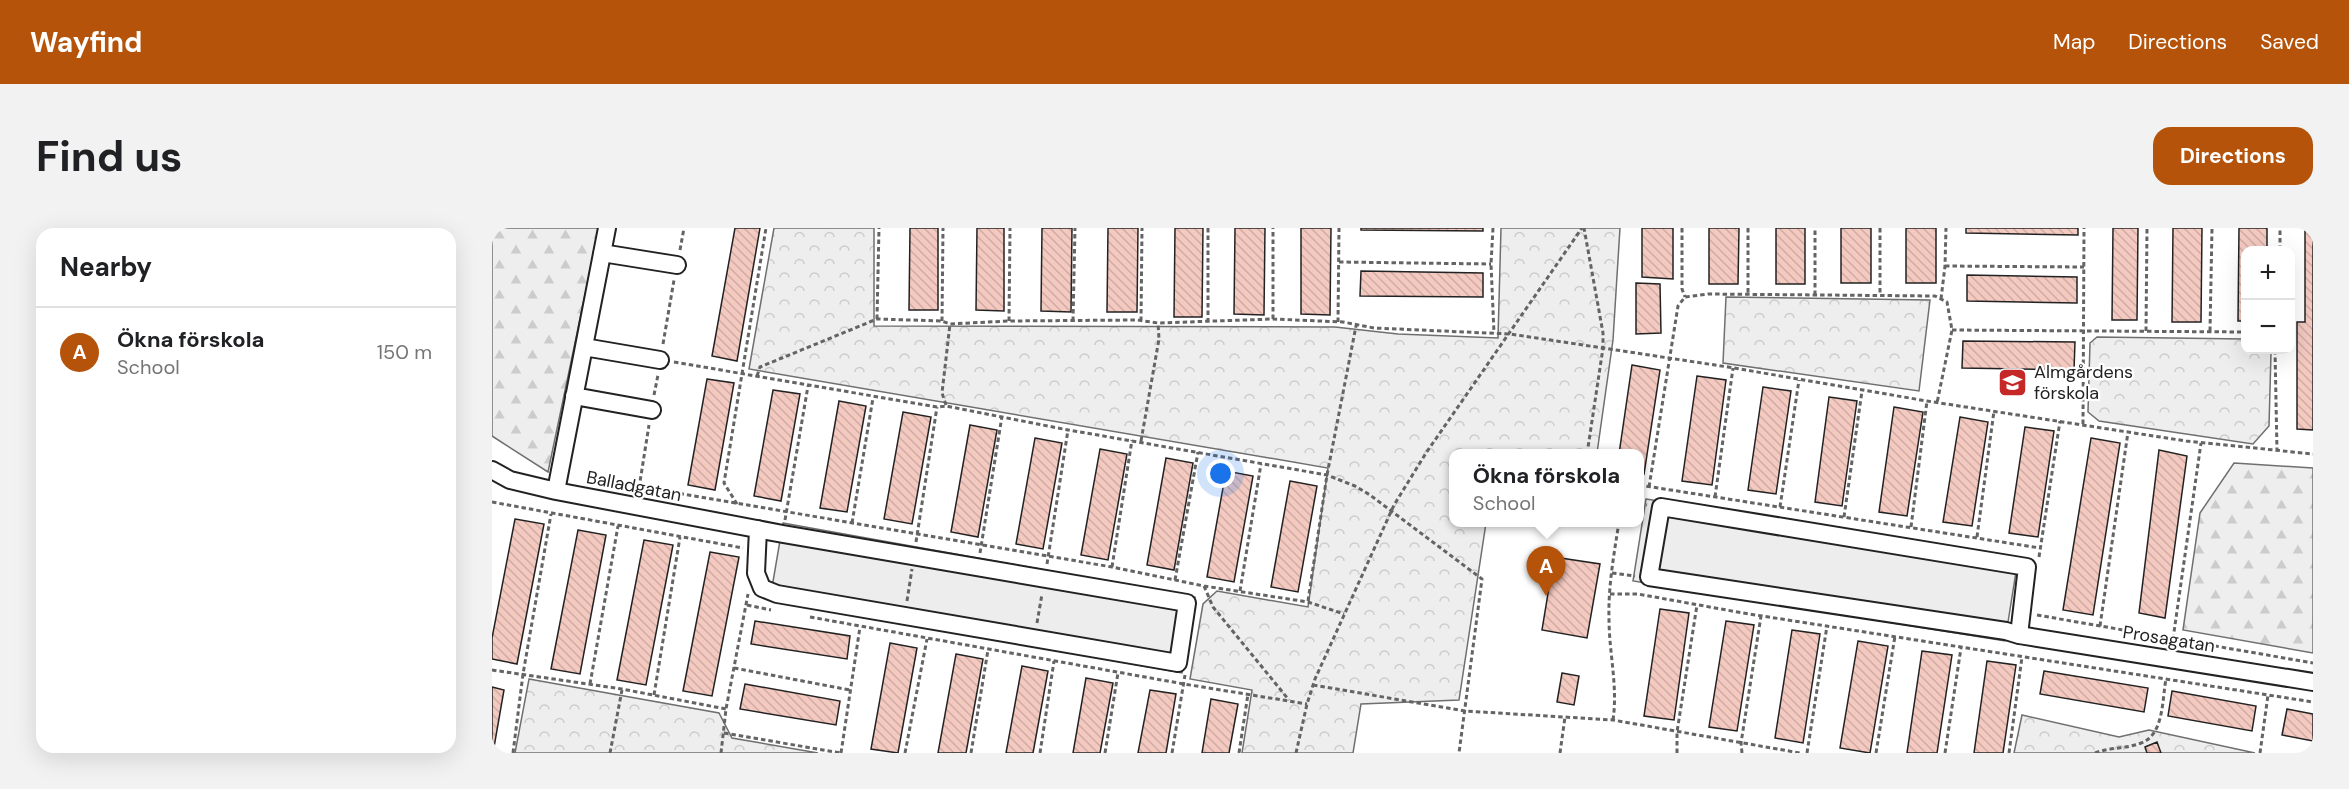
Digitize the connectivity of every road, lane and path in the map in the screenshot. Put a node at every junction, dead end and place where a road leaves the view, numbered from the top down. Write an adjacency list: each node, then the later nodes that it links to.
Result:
1 (607, 228): 23 (street)
2 (766, 228): 58 (path)
3 (879, 228): 34 (path)
4 (943, 228): 36 (path)
5 (1010, 228): 37 (path)
6 (1075, 228): 38 (path)
7 (1142, 228): 39 (path)
8 (1208, 228): 40 (path)
9 (1273, 228): 35 (path)
10 (1339, 228): 24 (path)
11 (1493, 228): 25 (path)
12 (1583, 228): 51 (path); 53 (path)
13 (1682, 228): 32 (path)
14 (1748, 228): 29 (path)
15 (1815, 228): 30 (path)
16 (1880, 228): 31 (path)
17 (1946, 228): 27 (path)
18 (2084, 228): 28 (path)
19 (2147, 228): 48 (path)
20 (2212, 228): 47 (path)
21 (2280, 228): 22 (path)
22 (2280, 246)
23 (602, 253): 26 (street); 52 (street)
24 (1339, 262): 25 (path); 42 (path)
25 (1491, 264): 50 (path)
26 (677, 265)
27 (1945, 266): 28 (path); 33 (path)
28 (2084, 267): 46 (path)
29 (1748, 295): 30 (path); 32 (path)
30 (1815, 295): 31 (path)
31 (1881, 296): 33 (path)
32 (1685, 297): 55 (path)
33 (1941, 299): 45 (path)
34 (877, 319): 36 (path); 59 (path)
35 (1273, 320): 40 (path); 42 (path)
36 (942, 321): 43 (path)
37 (1009, 321): 38 (path); 43 (path)
38 (1073, 321): 39 (path)
39 (1142, 321): 41 (path)
40 (1208, 321): 41 (path)
41 (1158, 322): 77 (path)
42 (1338, 322): 44 (path)
43 (950, 324): 67 (path)
44 (1356, 326): 50 (path); 85 (path)
45 (1952, 330): 46 (path); 66 (path)
46 (2084, 331): 48 (path); 73 (path)
47 (2210, 331): 48 (path); 49 (path)
48 (2146, 332)
49 (2241, 332)
50 (1494, 333): 51 (path)
51 (1510, 334): 53 (path); 94 (path)
52 (584, 347): 56 (street); 63 (street)
53 (1603, 348): 55 (path); 79 (path)
54 (2275, 354): 81 (path)
55 (1670, 358): 57 (path); 87 (path)
56 (660, 360): 58 (path)
57 (1733, 368): 60 (path); 89 (path)
58 (742, 374): 59 (path); 92 (path)
59 (757, 376): 61 (path)
60 (1799, 380): 62 (path); 93 (path)
61 (808, 386): 64 (path); 95 (path)
62 (1862, 391): 65 (path); 97 (path)
63 (574, 396): 69 (street); 88 (street)
64 (873, 398): 68 (path); 98 (path)
65 (1927, 401): 66 (path); 101 (path)
66 (1937, 403): 70 (path)
67 (946, 406): 68 (path); 71 (path)
68 (937, 407): 103 (path)
69 (652, 410)
70 (1994, 411): 72 (path); 105 (path)
71 (1002, 416): 74 (path); 106 (path)
72 (2060, 421): 73 (path); 107 (path)
73 (2083, 425): 75 (path)
74 (1068, 430): 76 (path); 110 (path)
75 (2128, 432): 78 (path); 133 (path)
76 (1132, 440): 77 (path); 112 (path)
77 (1141, 441): 80 (path)
78 (2201, 443): 81 (path); 139 (path)
79 (1588, 449)
80 (1198, 452): 83 (path); 117 (path)
81 (2277, 452): 82 (path)
82 (2313, 454)
83 (1261, 464): 85 (path); 119 (path)
84 (492, 470): 88 (street, Balladgatan)
85 (1327, 475): 94 (path); 121 (path)
86 (1644, 486): 87 (path)
87 (1649, 487): 89 (path)
88 (556, 492): 91 (street, Balladgatan)
89 (1715, 497): 93 (path)
90 (492, 502): 96 (path)
91 (625, 504): 92 (path); 102 (street, Balladgatan)
92 (737, 504): 95 (path)
93 (1780, 507): 97 (path)
94 (1391, 512): 126 (path); 164 (path)
95 (786, 513): 98 (path); 102 (path)
96 (551, 514): 99 (path); 149 (path)
97 (1844, 517): 101 (path)
98 (852, 524): 103 (path)
99 (618, 526): 104 (path); 152 (path)
100 (1618, 527): 114 (path)
101 (1911, 527): 105 (path)
102 (771, 532): 108 (street); 109 (street, Balladgatan)
103 (917, 535): 106 (path); 109 (path)
104 (680, 537): 108 (path); 158 (path)
105 (1977, 538): 107 (path)
106 (981, 546): 110 (path); 113 (path)
107 (2040, 548): 111 (path)
108 (757, 550): 128 (street)
109 (914, 556): 113 (street, Balladgatan); 128 (path)
110 (1048, 558): 112 (path); 116 (path)
111 (2039, 559)
112 (1112, 567): 117 (path)
113 (978, 568): 116 (street, Balladgatan)
114 (1611, 573): 115 (path); 120 (path)
115 (1649, 577): 125 (street); 135 (street, Prosagatan)
116 (1044, 579): 138 (path); 138 (street, Balladgatan)
117 (1175, 580): 118 (path)
118 (1204, 586): 119 (path); 160 (path)
119 (1240, 591): 121 (path)
120 (1610, 594): 122 (path); 166 (path)
121 (1308, 602): 126 (path)
122 (1697, 605): 129 (path); 167 (path)
123 (2037, 605): 130 (path)
124 (781, 612): 146 (path)
125 (2021, 612): 130 (path); 135 (street)
126 (1344, 614): 154 (path)
127 (803, 616): 132 (path)
128 (905, 616): 134 (path); 138 (street)
129 (1761, 616): 131 (path); 169 (path)
130 (2039, 616): 133 (path)
131 (1827, 626): 136 (path); 186 (path)
132 (860, 627): 134 (path); 156 (path)
133 (2100, 627): 139 (path)
134 (902, 634): 137 (path)
135 (2019, 635): 151 (street, Prosagatan)
136 (1895, 636): 140 (path); 187 (path)
137 (927, 639): 141 (path); 174 (path)
138 (1034, 639): 142 (path)
139 (2173, 639): 145 (path)
140 (1961, 648): 143 (path); 188 (path)
141 (988, 650): 142 (path); 175 (path)
142 (1031, 657): 144 (path)
143 (2022, 657): 150 (path); 189 (path)
144 (1054, 662): 148 (path); 176 (path)
145 (2313, 663)
146 (734, 668): 156 (path); 163 (path)
147 (492, 670): 149 (path)
148 (1118, 673): 153 (path); 177 (path)
149 (523, 674): 152 (path); 170 (path)
150 (2166, 679): 159 (path); 190 (path)
151 (2313, 682)
152 (590, 684): 155 (path)
153 (1184, 684): 157 (path); 178 (path)
154 (1313, 685): 162 (path); 164 (path)
155 (622, 689): 158 (path); 171 (path)
156 (850, 690): 173 (path)
157 (1248, 694): 160 (path); 179 (path)
158 (654, 695): 163 (path)
159 (2268, 695): 161 (path); 191 (path)
160 (1290, 701): 162 (path)
161 (2313, 702)
162 (1307, 704): 180 (path)
163 (726, 709): 168 (path)
164 (1465, 711): 165 (path); 181 (path)
165 (1565, 717): 166 (path); 182 (path)
166 (1613, 720): 167 (path)
167 (1677, 732): 169 (path); 183 (path)
168 (724, 733): 172 (path); 173 (path)
169 (1741, 743): 184 (path); 185 (path)
170 (513, 753)
171 (610, 753)
172 (721, 753)
173 (841, 753)
174 (905, 753)
175 (971, 753)
176 (1040, 753)
177 (1105, 753)
178 (1172, 753)
179 (1239, 753)
180 (1296, 753)
181 (1459, 753)
182 (1560, 753)
183 (1677, 753)
184 (1742, 753)
185 (1800, 753)
186 (1807, 753)
187 (1876, 753)
188 (1945, 753)
189 (2009, 753)
190 (2094, 753)
191 (2260, 753)

